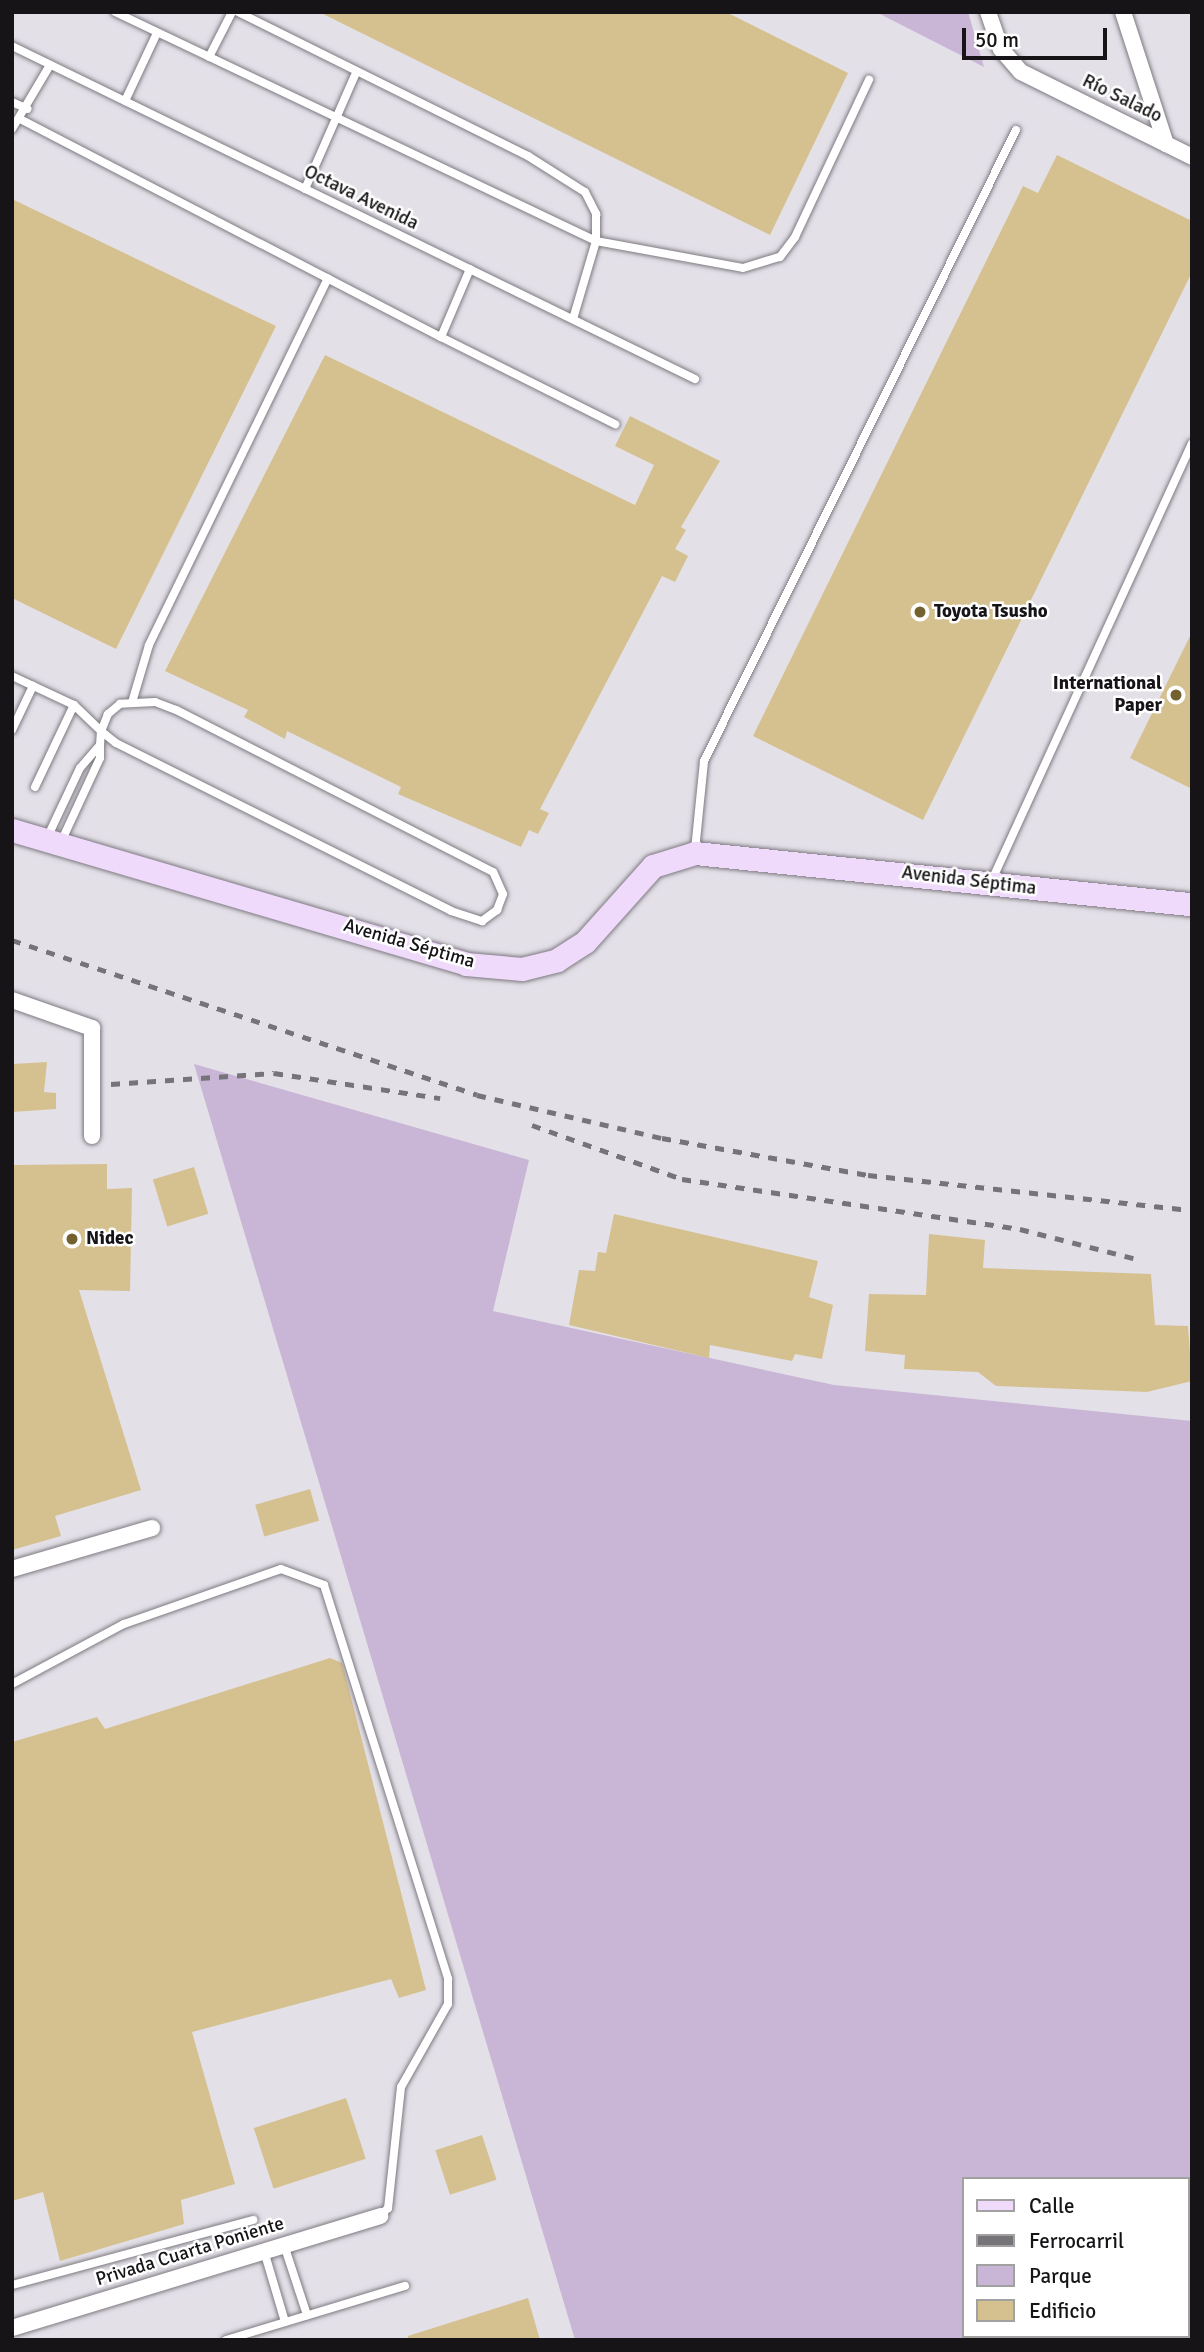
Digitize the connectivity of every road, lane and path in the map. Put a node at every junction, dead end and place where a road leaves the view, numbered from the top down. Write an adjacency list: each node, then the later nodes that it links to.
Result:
1 (115, 12): 6 (lane)
2 (232, 12): 8 (lane)
3 (238, 12): 10 (lane)
4 (988, 12): 19 (street, Río Salado)
5 (1123, 12): 19 (street)
6 (157, 33): 8 (lane); 12 (lane)
7 (12, 46): 9 (lane, Octava Avenida)
8 (209, 57): 16 (lane)
9 (50, 65): 12 (lane, Octava Avenida); 14 (lane)
10 (355, 75): 16 (lane); 22 (lane)
11 (869, 80): 22 (lane)
12 (125, 101): 21 (lane, Octava Avenida)
13 (12, 102): 14 (lane)
14 (28, 109): 15 (lane)
15 (22, 120): 17 (lane); 24 (lane)
16 (338, 121): 21 (lane); 22 (lane)
17 (12, 129)
18 (1016, 130): 40 (lane)
19 (1166, 144): 20 (street, Río Salado)
20 (1192, 156)
21 (305, 189): 23 (lane, Octava Avenida)
22 (596, 241): 25 (lane)
23 (470, 269): 25 (lane, Octava Avenida); 26 (lane)
24 (328, 278): 26 (lane); 32 (lane)
25 (573, 318): 27 (lane, Octava Avenida)
26 (441, 337): 28 (lane)
27 (695, 379)
28 (615, 424)
29 (1192, 443): 41 (lane)
30 (12, 676): 31 (lane)
31 (33, 686): 33 (lane); 34 (lane)
32 (133, 699): 35 (lane); 35 (lane)
33 (74, 705): 35 (lane); 37 (lane)
34 (12, 730)
35 (102, 731): 36 (lane)
36 (100, 746): 39 (lane); 39 (lane)
37 (35, 788)
38 (12, 830): 39 (street, Avenida Séptima)
39 (54, 840): 40 (street, Avenida Séptima)
40 (695, 853): 41 (street, Avenida Séptima)
41 (990, 885): 42 (street, Avenida Séptima)
42 (1192, 904)
43 (12, 1000): 44 (street)
44 (92, 1136)
45 (152, 1528): 46 (street)
46 (12, 1569)
47 (12, 1684): 48 (lane)
48 (380, 2216): 50 (street, Privada Cuarta Poniente)
49 (253, 2220): 52 (lane)
50 (284, 2245): 51 (street, Privada Cuarta Poniente); 54 (lane)
51 (264, 2251): 55 (lane); 56 (street, Privada Cuarta Poniente)
52 (12, 2285)
53 (405, 2286): 54 (lane)
54 (307, 2315): 55 (lane)
55 (285, 2322): 57 (lane)
56 (12, 2328)
57 (226, 2340)

